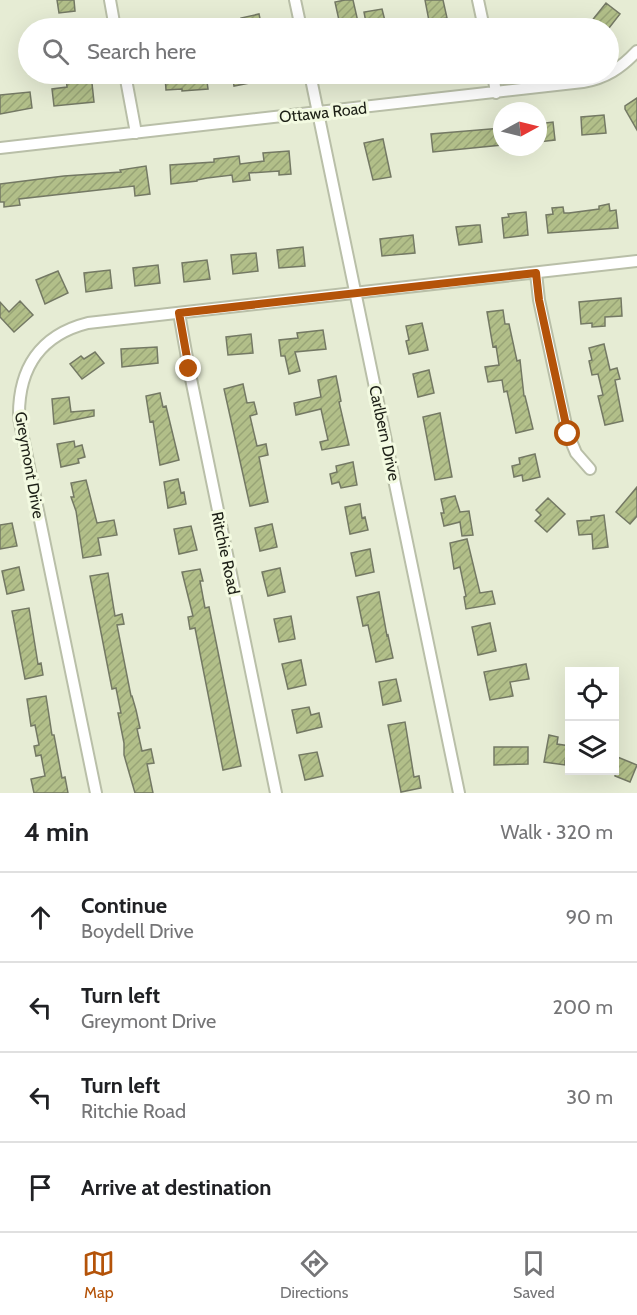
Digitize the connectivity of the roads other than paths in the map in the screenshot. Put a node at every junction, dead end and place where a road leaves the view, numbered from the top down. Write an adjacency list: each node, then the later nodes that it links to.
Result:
1 (110, 0): 4 (street)
2 (295, 0): 5 (street)
3 (478, 0): 6 (street)
4 (113, 18)
5 (299, 18)
6 (482, 18)
7 (637, 51): 8 (street, Ottawa Road)
8 (619, 68)
9 (127, 84): 15 (street)
10 (312, 84): 14 (street, Carlbern Drive)
11 (495, 84): 13 (street)
12 (565, 84): 13 (street, Ottawa Road)
13 (496, 93): 14 (street, Ottawa Road)
14 (319, 113): 15 (street, Ottawa Road); 19 (street, Carlbern Drive)
15 (136, 133): 16 (street, Ottawa Road)
16 (0, 148)
17 (637, 261): 18 (street, Greymont Drive)
18 (536, 273): 19 (street, Greymont Drive); 21 (street)
19 (356, 292): 20 (street, Greymont Drive); 24 (street, Carlbern Drive)
20 (179, 313): 22 (street, Greymont Drive); 23 (street, Ritchie Road)
21 (590, 469)
22 (96, 793)
23 (276, 793)
24 (459, 793)

